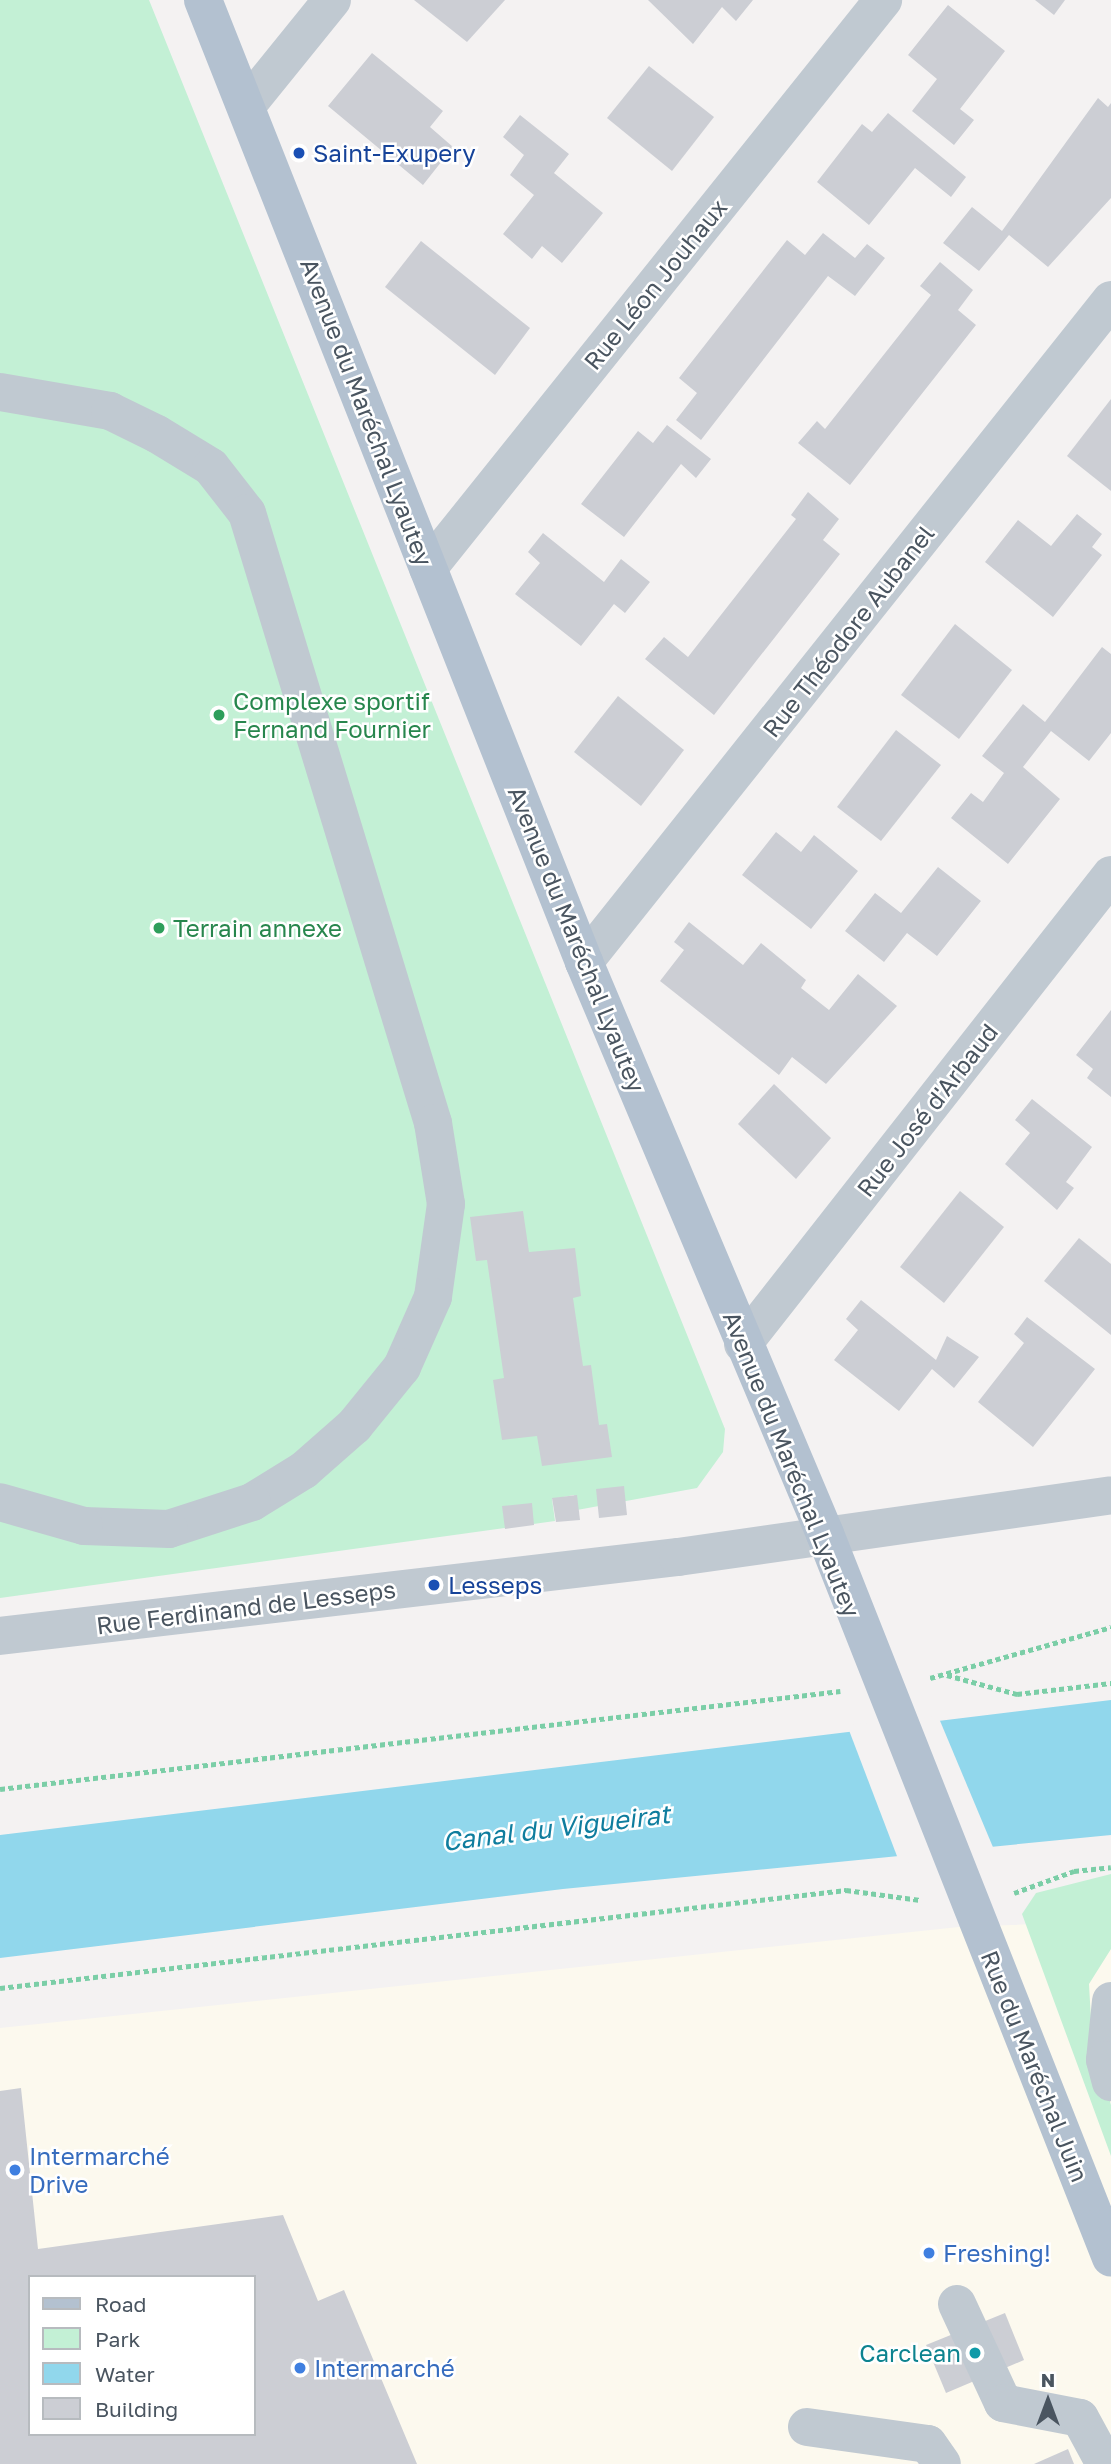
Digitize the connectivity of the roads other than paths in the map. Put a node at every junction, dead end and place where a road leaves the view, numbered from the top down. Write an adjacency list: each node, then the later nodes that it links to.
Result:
1 (203, 0): 4 (main road, Avenue du Maréchal Lyautey)
2 (332, 0): 4 (street)
3 (883, 0): 7 (street, Rue Léon Jouhaux)
4 (247, 105): 7 (main road, Avenue du Maréchal Lyautey)
5 (1111, 299): 9 (street, Rue Théodore Aubanel)
6 (0, 392): 12 (street)
7 (428, 568): 9 (main road, Avenue du Maréchal Lyautey)
8 (1111, 875): 10 (street, Rue José d'Arbaud)
9 (584, 962): 10 (main road, Avenue du Maréchal Lyautey)
10 (743, 1344): 13 (main road, Avenue du Maréchal Lyautey)
11 (1111, 1495): 13 (street, Rue Ferdinand de Lesseps)
12 (0, 1502)
13 (825, 1534): 14 (street, Rue Ferdinand de Lesseps); 15 (main road, Avenue du Maréchal Lyautey)
14 (0, 1636)
15 (965, 1891): 18 (main road, Rue du Maréchal Juin)
16 (1111, 2001): 17 (street)
17 (1111, 2082)
18 (1111, 2258)
19 (957, 2304): 22 (street)
20 (807, 2427): 21 (street)
21 (942, 2464)
22 (1105, 2464)

